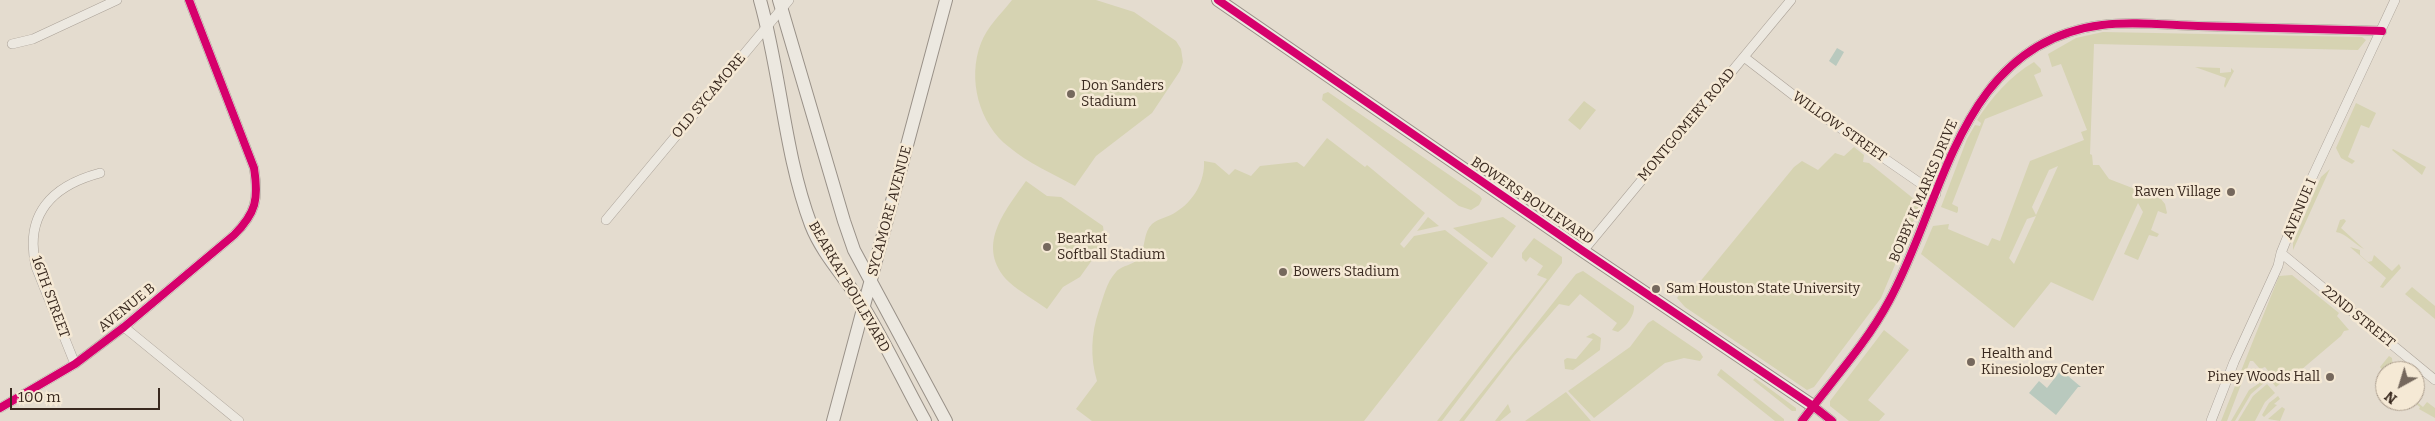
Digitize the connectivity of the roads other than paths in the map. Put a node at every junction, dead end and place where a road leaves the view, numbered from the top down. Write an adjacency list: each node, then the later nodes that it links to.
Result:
1 (117, 0): 11 (street)
2 (189, 0): 20 (street, AVENUE B)
3 (760, 0): 9 (street, BEARKAT BOULEVARD)
4 (946, 0): 18 (street, SYCAMORE AVENUE)
5 (1218, 0): 16 (street, BOWERS BOULEVARD)
6 (1791, 0): 12 (street, MONTGOMERY ROAD)
7 (2395, 0): 10 (street, AVENUE I)
8 (783, 3): 9 (street, OLD SYCAMORE); 18 (street, BEARKAT BOULEVARD)
9 (767, 25): 15 (street, OLD SYCAMORE); 19 (street, BEARKAT BOULEVARD)
10 (2382, 31): 14 (street, BOBBY K MARKS DRIVE); 17 (street, AVENUE I)
11 (12, 44)
12 (1744, 57): 14 (street, WILLOW STREET); 16 (street, MONTGOMERY ROAD)
13 (100, 173): 21 (street, 16TH STREET)
14 (1936, 194): 23 (street, BOBBY K MARKS DRIVE)
15 (606, 220)
16 (1583, 251): 23 (street, BOWERS BOULEVARD)
17 (2281, 253): 22 (street, 22ND STREET); 31 (street, AVENUE I)
18 (871, 281): 19 (street, SYCAMORE AVENUE); 28 (street, BEARKAT BOULEVARD)
19 (863, 306): 26 (street, SYCAMORE AVENUE); 27 (street, BEARKAT BOULEVARD)
20 (124, 327): 21 (street, AVENUE B); 25 (street)
21 (75, 364): 24 (street, AVENUE B)
22 (2435, 380)
23 (1813, 406): 29 (street, BOBBY K MARKS DRIVE); 30 (street, BOWERS BOULEVARD)
24 (0, 408)
25 (239, 421)
26 (833, 421)
27 (924, 421)
28 (946, 421)
29 (1802, 421)
30 (1832, 421)
31 (2211, 421)

